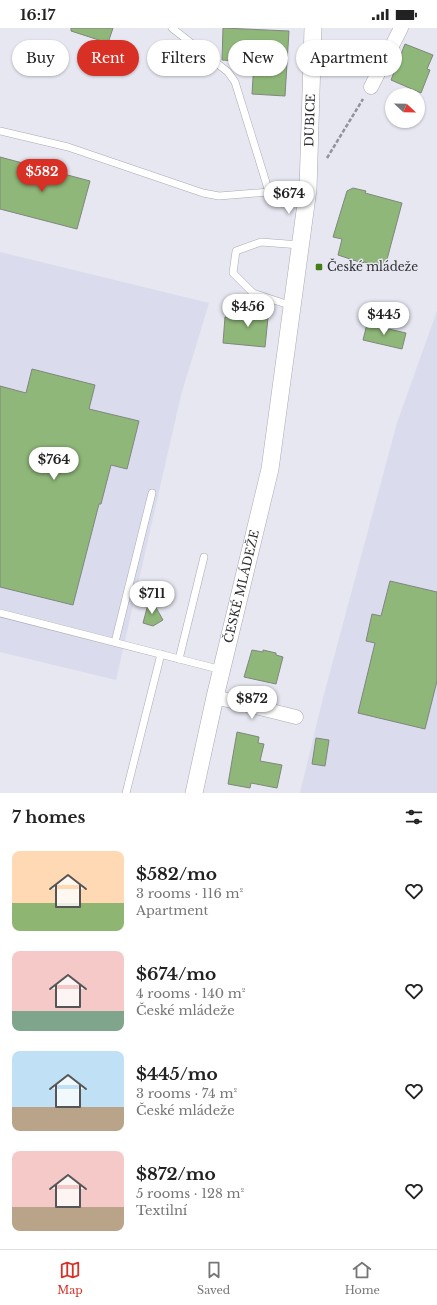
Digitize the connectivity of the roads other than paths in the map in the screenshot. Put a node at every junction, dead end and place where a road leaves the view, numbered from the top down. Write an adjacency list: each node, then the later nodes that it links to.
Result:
1 (172, 28): 7 (lane)
2 (313, 28): 6 (street, DUBICE)
3 (401, 28): 4 (street)
4 (371, 87)
5 (0, 131): 7 (lane)
6 (308, 188): 7 (lane); 8 (street, ČESKÉ MLÁDEŽE)
7 (269, 192)
8 (300, 245): 9 (street, ČESKÉ MLÁDEŽE); 9 (lane)
9 (292, 306): 16 (street, ČESKÉ MLÁDEŽE)
10 (152, 493): 13 (lane)
11 (204, 557): 15 (lane)
12 (0, 613): 13 (lane)
13 (115, 642): 14 (lane)
14 (161, 654): 15 (lane); 19 (lane)
15 (178, 659): 16 (lane)
16 (222, 670): 17 (street, ČESKÉ MLÁDEŽE)
17 (215, 697): 18 (street); 20 (street, ČESKÉ MLÁDEŽE)
18 (296, 717)
19 (126, 793)
20 (194, 793)

